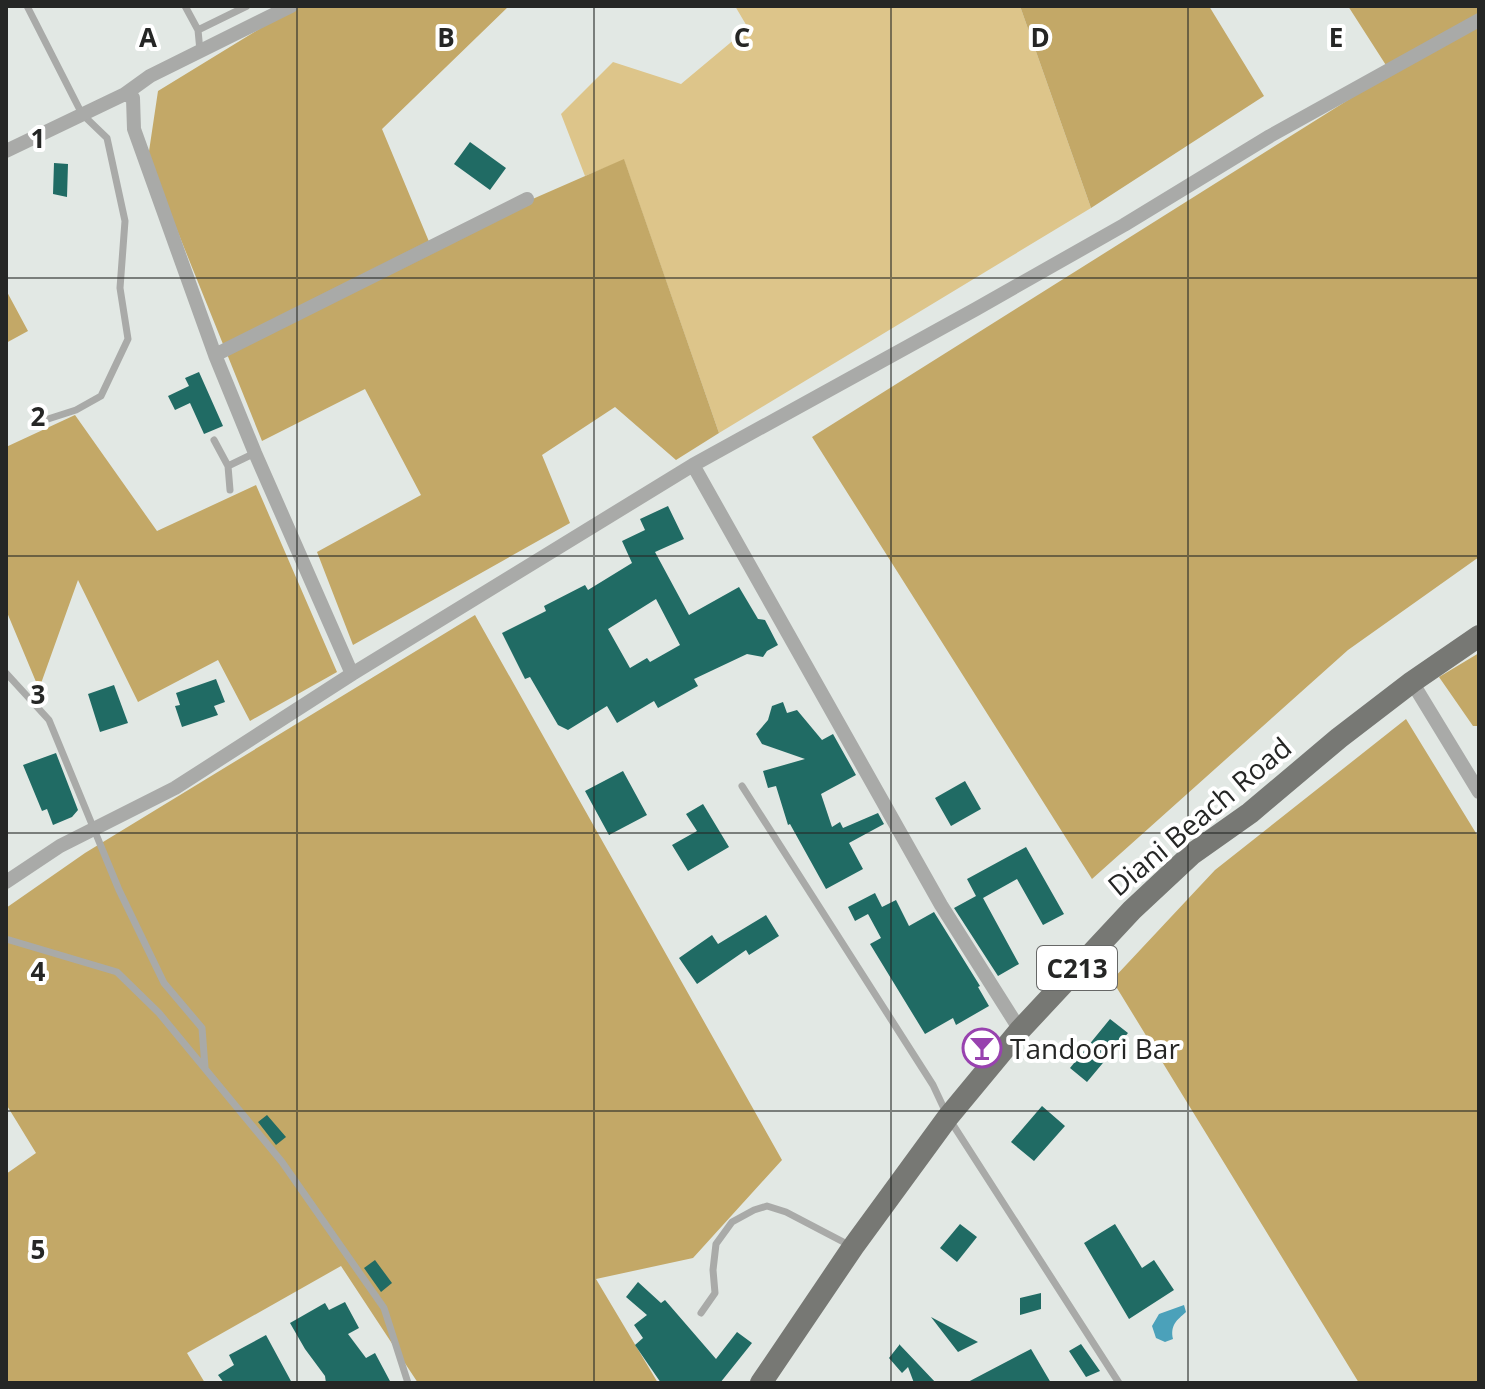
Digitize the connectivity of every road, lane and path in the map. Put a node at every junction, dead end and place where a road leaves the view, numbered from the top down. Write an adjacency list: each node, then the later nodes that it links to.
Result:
1 (27, 6): 9 (lane)
2 (185, 6): 6 (lane)
3 (247, 6): 6 (lane)
4 (291, 6): 7 (street)
5 (1479, 20): 16 (street)
6 (198, 30): 7 (lane)
7 (200, 51): 8 (street)
8 (125, 94): 9 (street); 12 (street)
9 (82, 114): 10 (street); 13 (lane)
10 (6, 151)
11 (527, 199): 12 (street)
12 (215, 355): 15 (street)
13 (48, 419)
14 (214, 440): 17 (lane)
15 (255, 453): 17 (lane); 21 (street)
16 (693, 465): 21 (street); 28 (street)
17 (228, 466): 18 (lane)
18 (230, 490)
19 (1479, 636): 22 (main road, Diani Beach Road / C213)
20 (6, 673): 25 (lane)
21 (352, 674): 25 (street)
22 (1412, 682): 24 (street); 28 (main road, Diani Beach Road / C213)
23 (742, 786): 30 (lane)
24 (1479, 792)
25 (94, 829): 26 (street); 29 (lane)
26 (6, 882)
27 (6, 939): 29 (lane)
28 (1020, 1030): 30 (main road, Diani Beach Road / C213)
29 (205, 1069): 33 (lane)
30 (948, 1117): 31 (main road, Diani Beach Road / C213); 35 (lane)
31 (853, 1247): 32 (lane); 34 (main road, Diani Beach Road / C213)
32 (701, 1313)
33 (408, 1383)
34 (761, 1383)
35 (1119, 1383)

